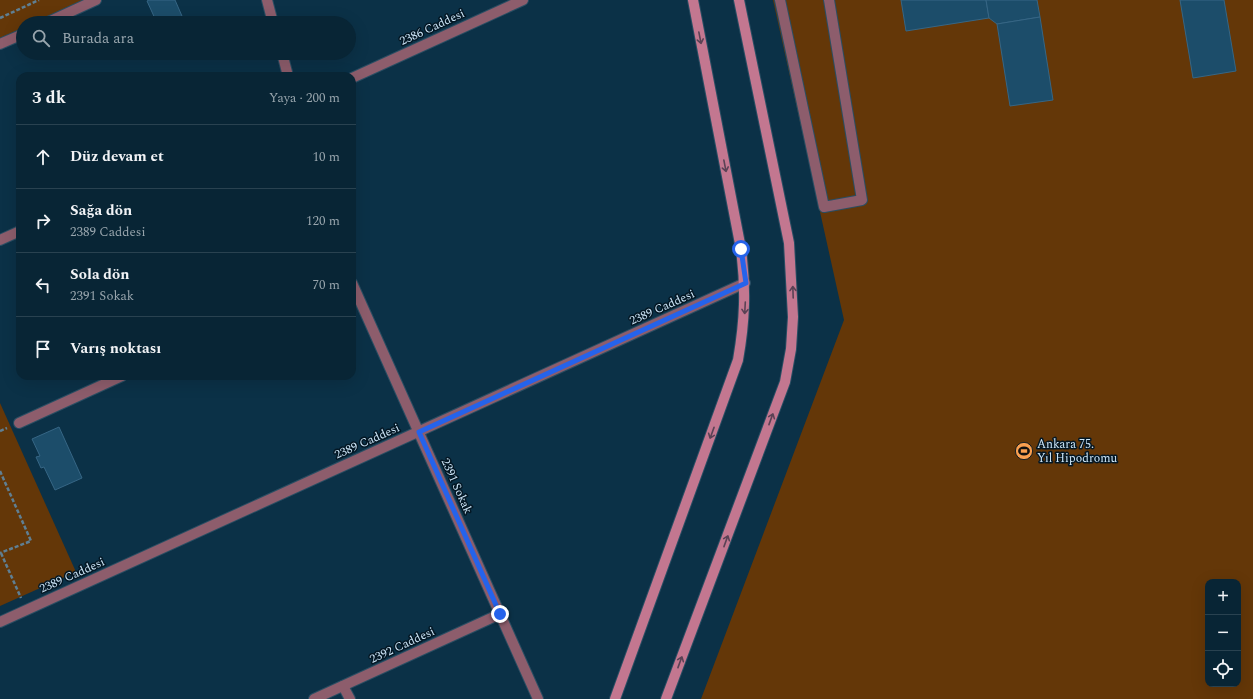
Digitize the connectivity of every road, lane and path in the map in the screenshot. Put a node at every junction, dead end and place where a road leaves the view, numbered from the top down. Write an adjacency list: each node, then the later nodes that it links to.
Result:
1 (39, 0): 11 (path)
2 (96, 0): 9 (street)
3 (267, 0): 10 (street)
4 (523, 0): 16 (street, 2386 Caddesi)
5 (693, 0): 19 (main road, one-way to 19)
6 (739, 0): 34 (main road, one-way to 6)
7 (780, 0): 8 (street)
8 (829, 0)
9 (61, 16)
10 (271, 16)
11 (0, 18)
12 (16, 37): 13 (street)
13 (0, 44)
14 (284, 60): 15 (street)
15 (287, 72)
16 (356, 76)
17 (16, 233): 18 (street)
18 (0, 240)
19 (746, 283): 23 (street, 2389 Caddesi); 33 (main road, one-way to 33)
20 (356, 292): 23 (street, 2391 Sokak)
21 (113, 380): 22 (street)
22 (19, 423)
23 (419, 432): 26 (street, 2389 Caddesi); 27 (street, 2391 Sokak)
24 (0, 471): 25 (path)
25 (0, 553): 26 (path)
26 (26, 610): 28 (street, 2389 Caddesi)
27 (500, 614): 29 (street, 2392 Caddesi); 32 (street, 2391 Sokak)
28 (0, 622)
29 (343, 686): 30 (street, 2392 Caddesi); 31 (street)
30 (314, 699)
31 (350, 699)
32 (538, 699)
33 (615, 699)
34 (666, 699)

